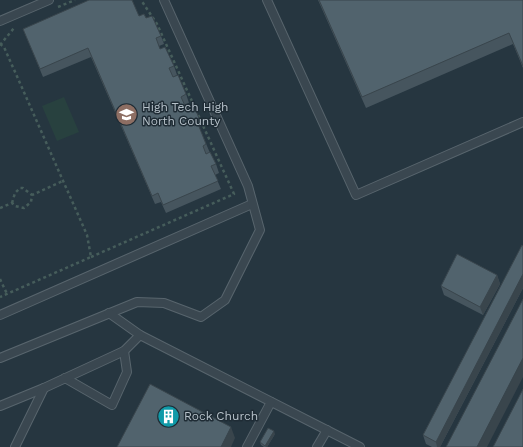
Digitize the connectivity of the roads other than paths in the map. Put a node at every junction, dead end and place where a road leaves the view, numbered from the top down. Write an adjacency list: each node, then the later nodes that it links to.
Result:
1 (49, 0): 4 (lane)
2 (164, 0): 6 (lane)
3 (267, 0): 5 (lane)
4 (0, 22)
5 (523, 122)
6 (252, 204): 7 (lane); 8 (lane)
7 (109, 313): 9 (lane); 11 (lane)
8 (0, 315)
9 (140, 335): 10 (lane); 14 (lane)
10 (124, 351): 12 (lane); 12 (lane)
11 (0, 358)
12 (65, 378): 13 (lane)
13 (44, 388): 15 (lane); 17 (lane)
14 (271, 402): 16 (lane); 18 (lane)
15 (0, 406)
16 (327, 430): 19 (lane); 20 (lane)
17 (15, 447)
18 (247, 447)
19 (317, 447)
20 (360, 447)

